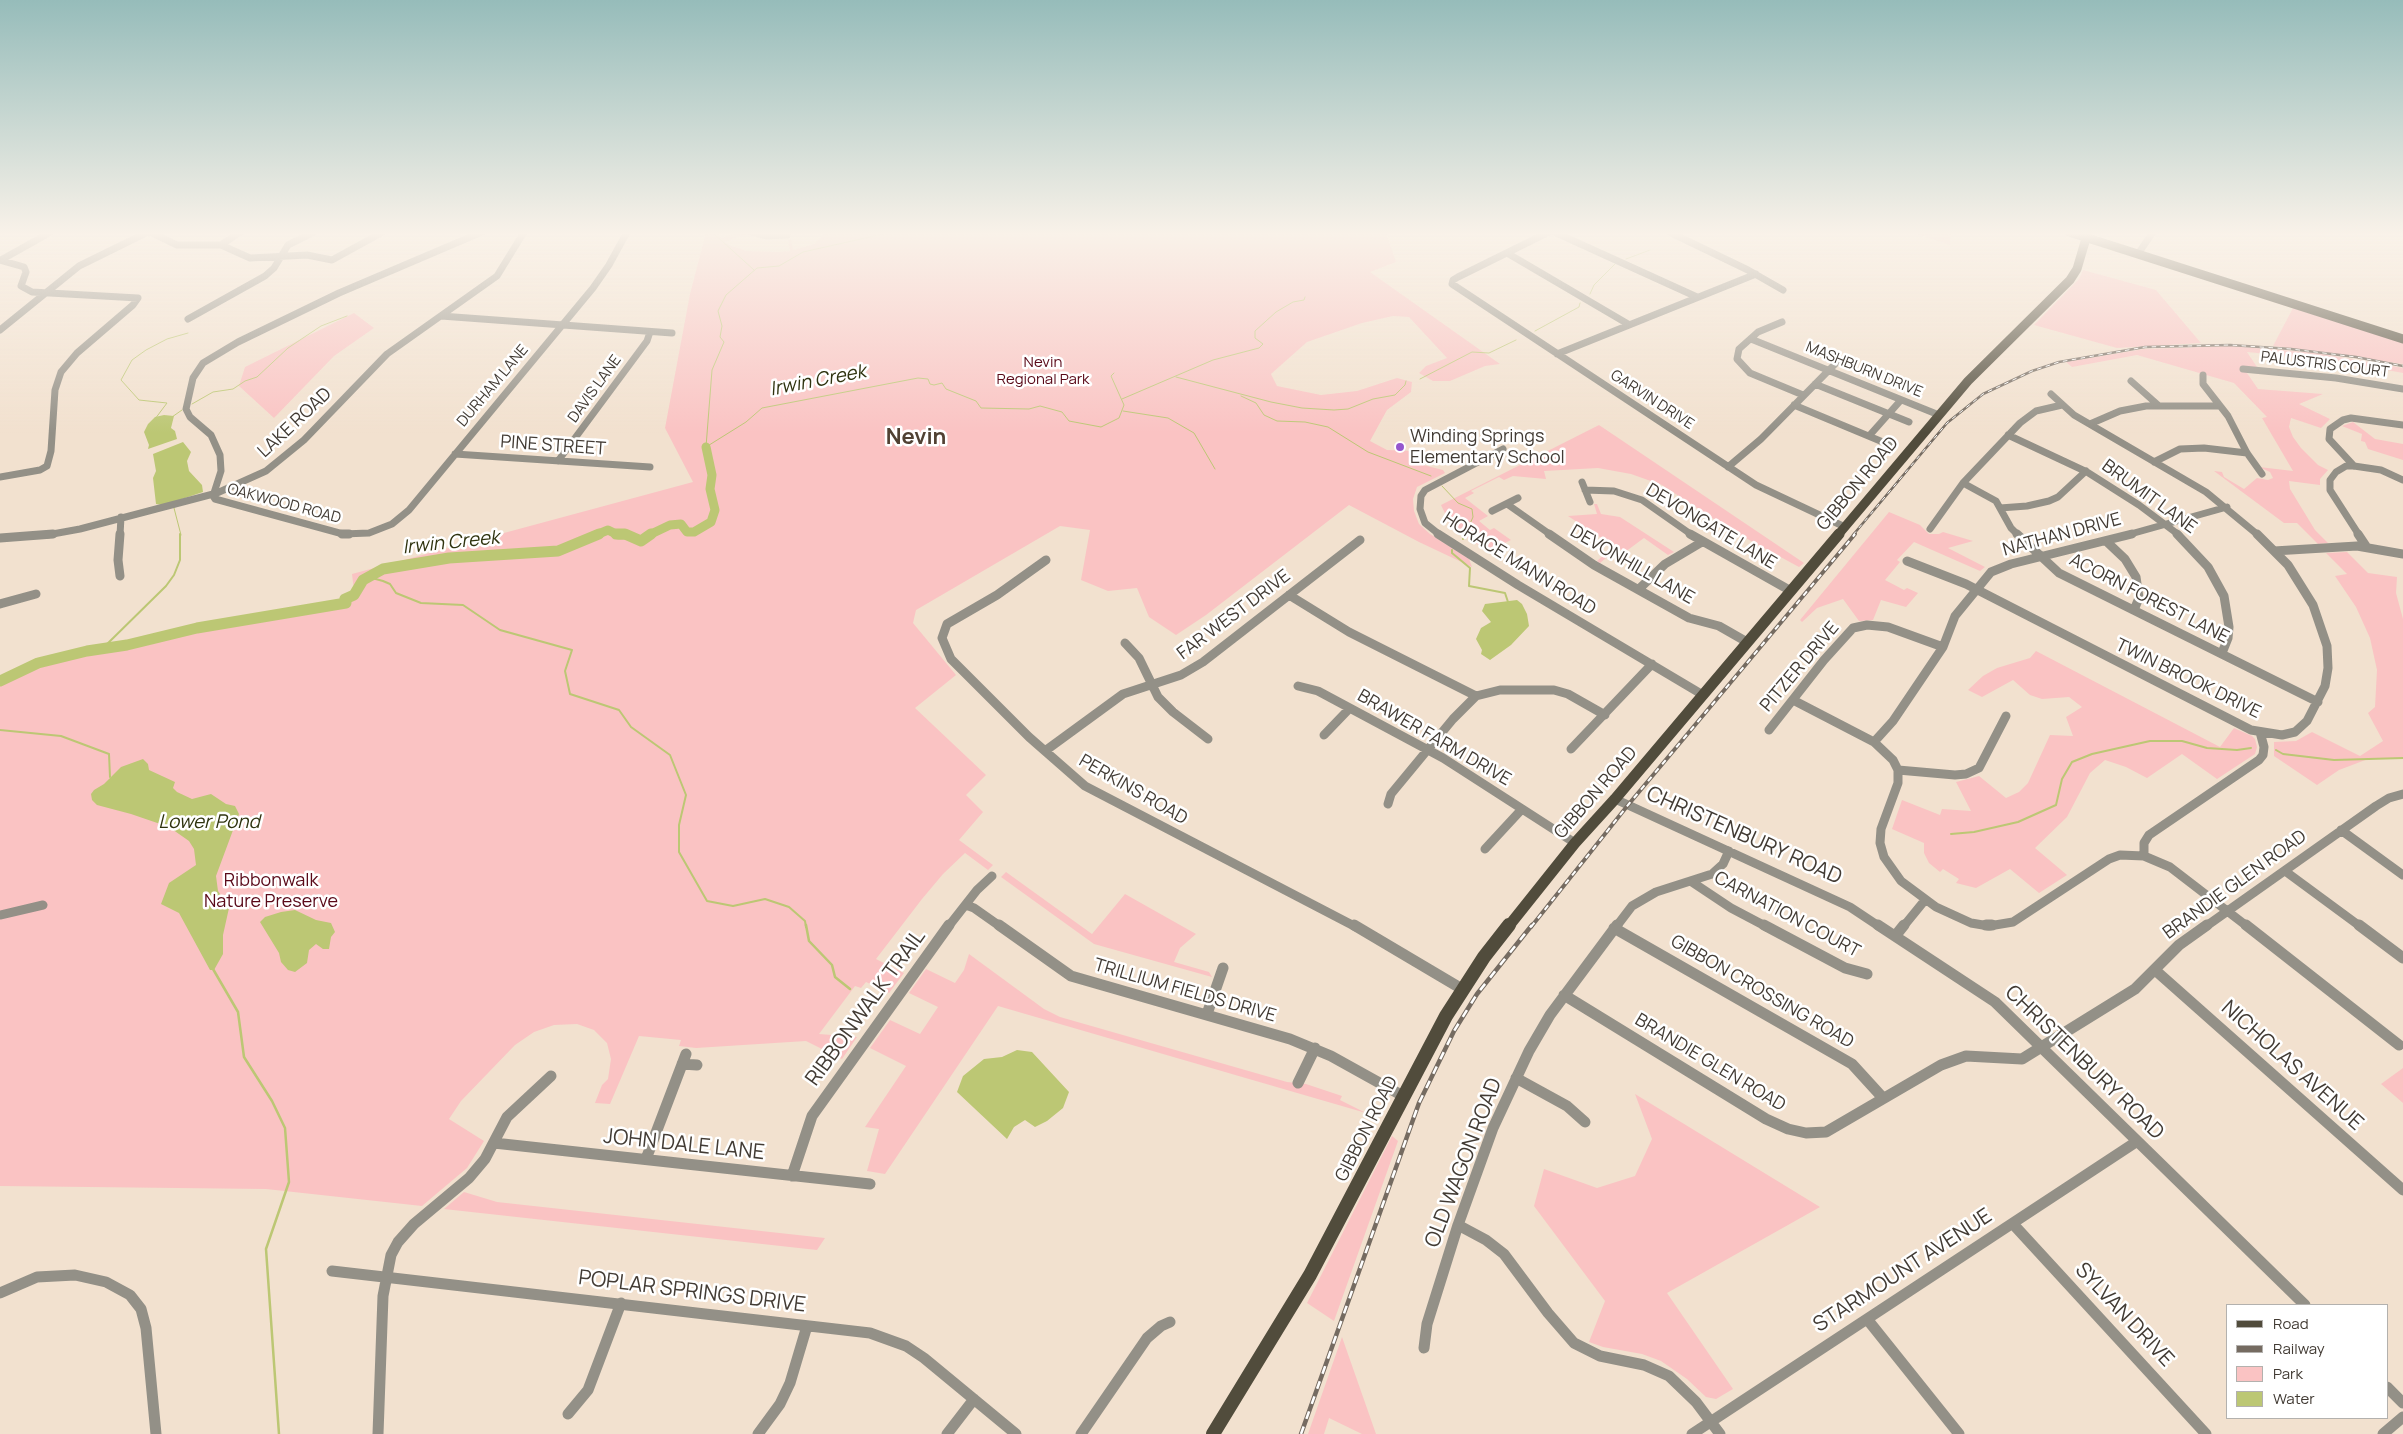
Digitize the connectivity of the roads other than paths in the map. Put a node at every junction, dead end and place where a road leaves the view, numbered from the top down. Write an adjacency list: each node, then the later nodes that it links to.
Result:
1 (37, 299): 18 (street)
2 (138, 299): 57 (street)
3 (224, 299): 14 (street)
4 (327, 299): 60 (street, OAKWOOD ROAD)
5 (465, 299): 13 (street, LAKE ROAD)
6 (583, 299): 17 (street, DURHAM LANE)
7 (1472, 299): 24 (street, GARVIN DRIVE)
8 (1585, 299): 16 (street)
9 (1695, 299): 16 (street)
10 (2051, 299): 40 (main road, GIBBON ROAD)
11 (2280, 299): 23 (main road)
12 (2290, 299): 21 (main road)
13 (441, 316): 17 (street); 60 (street, LAKE ROAD)
14 (188, 319)
15 (1782, 322): 22 (street)
16 (1628, 324): 24 (street)
17 (561, 326): 19 (street); 49 (street, DURHAM LANE)
18 (0, 330)
19 (650, 332): 20 (street); 50 (street, DAVIS LANE)
20 (672, 333)
21 (2403, 335)
22 (1751, 339): 27 (street, MASHBURN DRIVE); 33 (street)
23 (2403, 339)
24 (1557, 354): 53 (street, GARVIN DRIVE)
25 (1836, 363): 27 (street)
26 (2242, 369): 31 (street, PALUSTRIS COURT)
27 (1828, 370): 30 (street); 34 (street, MASHBURN DRIVE)
28 (2203, 375): 38 (street)
29 (2131, 381): 37 (street)
30 (1815, 384): 33 (street); 39 (street)
31 (2403, 389)
32 (2051, 394): 36 (street, TWIN BROOK DRIVE)
33 (1803, 396): 35 (street)
34 (1901, 400): 39 (street); 40 (street, MASHBURN DRIVE)
35 (1794, 404): 45 (street); 53 (street)
36 (2062, 405): 42 (street, TWIN BROOK DRIVE); 44 (street)
37 (2158, 405): 38 (street); 42 (street)
38 (2220, 406): 48 (street)
39 (1888, 414): 41 (street); 45 (street)
40 (1939, 415): 70 (main road, GIBBON ROAD)
41 (1909, 422)
42 (2090, 424): 51 (street, TWIN BROOK DRIVE)
43 (2403, 425): 52 (street)
44 (2008, 435): 55 (street, BRUMIT LANE); 59 (street)
45 (1869, 436): 46 (street)
46 (1890, 444)
47 (1503, 449): 94 (street, HORACE MANN ROAD)
48 (2247, 453): 51 (street); 56 (street)
49 (455, 454): 50 (street, PINE STREET); 69 (street, DURHAM LANE)
50 (558, 461): 54 (street, PINE STREET)
51 (2154, 462): 64 (street, TWIN BROOK DRIVE)
52 (2354, 466): 58 (street); 76 (street)
53 (1728, 467): 70 (street, GARVIN DRIVE)
54 (650, 468)
55 (2086, 471): 65 (street); 68 (street, BRUMIT LANE)
56 (2262, 474)
57 (0, 477)
58 (2403, 480)
59 (1963, 483): 65 (street, ACORN FOREST LANE); 71 (street)
60 (213, 494): 67 (street, LAKE ROAD); 69 (street, OAKWOOD ROAD)
61 (1518, 498): 63 (street)
62 (1590, 502): 75 (street, DEVONGATE LANE)
63 (1507, 504): 66 (street); 83 (street, DEVONHILL LANE)
64 (2227, 507): 68 (street, NATHAN DRIVE); 77 (street, TWIN BROOK DRIVE)
65 (2000, 508): 79 (street, ACORN FOREST LANE)
66 (1492, 511)
67 (121, 517): 72 (street, LAKE ROAD); 82 (street)
68 (2165, 523): 74 (street, NATHAN DRIVE); 93 (street, BRUMIT LANE)
69 (389, 526)
70 (1845, 527): 85 (main road, GIBBON ROAD)
71 (1930, 529)
72 (0, 538)
73 (1360, 540): 87 (street, FAR WEST DRIVE)
74 (2106, 541): 79 (street, NATHAN DRIVE); 89 (street)
75 (1702, 542): 83 (street); 85 (street, DEVONGATE LANE)
76 (2366, 546): 77 (street); 78 (street)
77 (2274, 550): 100 (street, TWIN BROOK DRIVE)
78 (2403, 554)
79 (2040, 556): 84 (street, NATHAN DRIVE); 89 (street, ACORN FOREST LANE)
80 (1046, 560): 110 (street, PERKINS ROAD)
81 (1908, 561): 84 (street, TWIN BROOK DRIVE)
82 (120, 576)
83 (1639, 589): 91 (street, DEVONHILL LANE)
84 (1977, 590): 92 (street, NATHAN DRIVE); 105 (street, TWIN BROOK DRIVE)
85 (1791, 591): 91 (main road, GIBBON ROAD)
86 (36, 594): 88 (street)
87 (1290, 595): 95 (street, FAR WEST DRIVE); 98 (street)
88 (0, 604)
89 (2134, 610): 93 (street, ACORN FOREST LANE)
90 (1125, 642): 95 (street)
91 (1747, 642): 97 (main road, GIBBON ROAD)
92 (1943, 647): 99 (street, PITZER DRIVE); 108 (street, NATHAN DRIVE)
93 (2222, 653): 100 (street, ACORN FOREST LANE)
94 (1652, 664): 97 (street, HORACE MANN ROAD); 102 (street)
95 (1151, 684): 107 (street); 110 (street, FAR WEST DRIVE)
96 (1298, 686): 101 (street, BRAWER FARM DRIVE)
97 (1703, 695): 114 (main road, GIBBON ROAD)
98 (1476, 696): 102 (street); 111 (street)
99 (1793, 700): 104 (street, PITZER DRIVE); 108 (street)
100 (2318, 702): 105 (street, TWIN BROOK DRIVE)
101 (1349, 709): 106 (street); 111 (street, BRAWER FARM DRIVE)
102 (1605, 715): 109 (street)
103 (2006, 716): 112 (street)
104 (1770, 730)
105 (2260, 732): 121 (street)
106 (1324, 735)
107 (1208, 739)
108 (1874, 742): 112 (street)
109 (1571, 749)
110 (1045, 751): 137 (street, PERKINS ROAD)
111 (1428, 751): 115 (street); 116 (street, BRAWER FARM DRIVE)
112 (1898, 770): 126 (street)
113 (2403, 794): 117 (street, BRANDIE GLEN ROAD)
114 (1615, 799): 118 (main road, GIBBON ROAD); 120 (street, CHRISTENBURY ROAD)
115 (1388, 804)
116 (1522, 809): 118 (street, BRAWER FARM DRIVE); 119 (street)
117 (2341, 830): 122 (street, BRANDIE GLEN ROAD); 123 (street)
118 (1576, 842): 137 (main road, GIBBON ROAD)
119 (1485, 849)
120 (1729, 851): 125 (street, OLD WAGON ROAD); 132 (street, CHRISTENBURY ROAD)
121 (2144, 856): 126 (street); 129 (street)
122 (2285, 871): 129 (street, BRANDIE GLEN ROAD); 133 (street)
123 (2403, 875)
124 (992, 876): 127 (street, RIBBONWALK TRAIL)
125 (1692, 882): 131 (street, OLD WAGON ROAD); 136 (street, CARNATION COURT)
126 (1925, 900): 132 (street)
127 (966, 904): 139 (street, TRILLIUM FIELDS DRIVE); 153 (street, RIBBONWALK TRAIL)
128 (43, 905): 130 (street)
129 (2228, 911): 135 (street, BRANDIE GLEN ROAD); 140 (street)
130 (0, 916)
131 (1614, 928): 138 (street, OLD WAGON ROAD); 148 (street, GIBBON CROSSING ROAD)
132 (1896, 935): 141 (street, CHRISTENBURY ROAD)
133 (2403, 958)
134 (1223, 968): 139 (street)
135 (2155, 970): 141 (street, BRANDIE GLEN ROAD); 155 (street, NICHOLAS AVENUE)
136 (1867, 974)
137 (1462, 990): 147 (main road, GIBBON ROAD)
138 (1564, 995): 145 (street, OLD WAGON ROAD); 148 (street, BRANDIE GLEN ROAD)
139 (1208, 1014): 142 (street, TRILLIUM FIELDS DRIVE)
140 (2399, 1045)
141 (2043, 1047): 148 (street, BRANDIE GLEN ROAD); 150 (street, CHRISTENBURY ROAD)
142 (1315, 1048): 146 (street); 147 (street, TRILLIUM FIELDS DRIVE)
143 (697, 1065): 152 (street)
144 (551, 1076): 151 (street)
145 (1516, 1078): 149 (street); 157 (street, OLD WAGON ROAD)
146 (1298, 1083)
147 (1403, 1096): 179 (main road, GIBBON ROAD)
148 (1883, 1098)
149 (1585, 1122)
150 (2136, 1142): 156 (street, STARMOUNT AVENUE); 162 (street, CHRISTENBURY ROAD)
151 (494, 1143): 152 (street, JOHN DALE LANE); 159 (street)
152 (646, 1159): 153 (street, JOHN DALE LANE)
153 (792, 1176): 154 (street, JOHN DALE LANE)
154 (870, 1184)
155 (2403, 1190)
156 (2013, 1224): 163 (street, STARMOUNT AVENUE); 183 (street, SYLVAN DRIVE)
157 (1458, 1225): 166 (street, OLD WAGON ROAD); 172 (street)
158 (332, 1271): 159 (street, POPLAR SPRINGS DRIVE)
159 (385, 1277): 161 (street, POPLAR SPRINGS DRIVE); 174 (street)
160 (0, 1293): 173 (street)
161 (621, 1304): 165 (street, POPLAR SPRINGS DRIVE); 170 (street)
162 (2304, 1304)
163 (1867, 1319): 172 (street, STARMOUNT AVENUE); 182 (street)
164 (1170, 1322): 178 (street)
165 (807, 1326): 168 (street, POPLAR SPRINGS DRIVE); 175 (street)
166 (1424, 1348)
167 (2388, 1387): 169 (street)
168 (974, 1399): 176 (street); 177 (street, POPLAR SPRINGS DRIVE)
169 (2403, 1403)
170 (568, 1414)
171 (2403, 1417): 184 (street)
172 (1712, 1421): 180 (street, STARMOUNT AVENUE); 181 (street)
173 (156, 1434)
174 (378, 1434)
175 (758, 1434)
176 (947, 1434)
177 (1016, 1434)
178 (1081, 1434)
179 (1213, 1434)
180 (1692, 1434)
181 (1720, 1434)
182 (1959, 1434)
183 (2206, 1434)
184 (2382, 1434)

